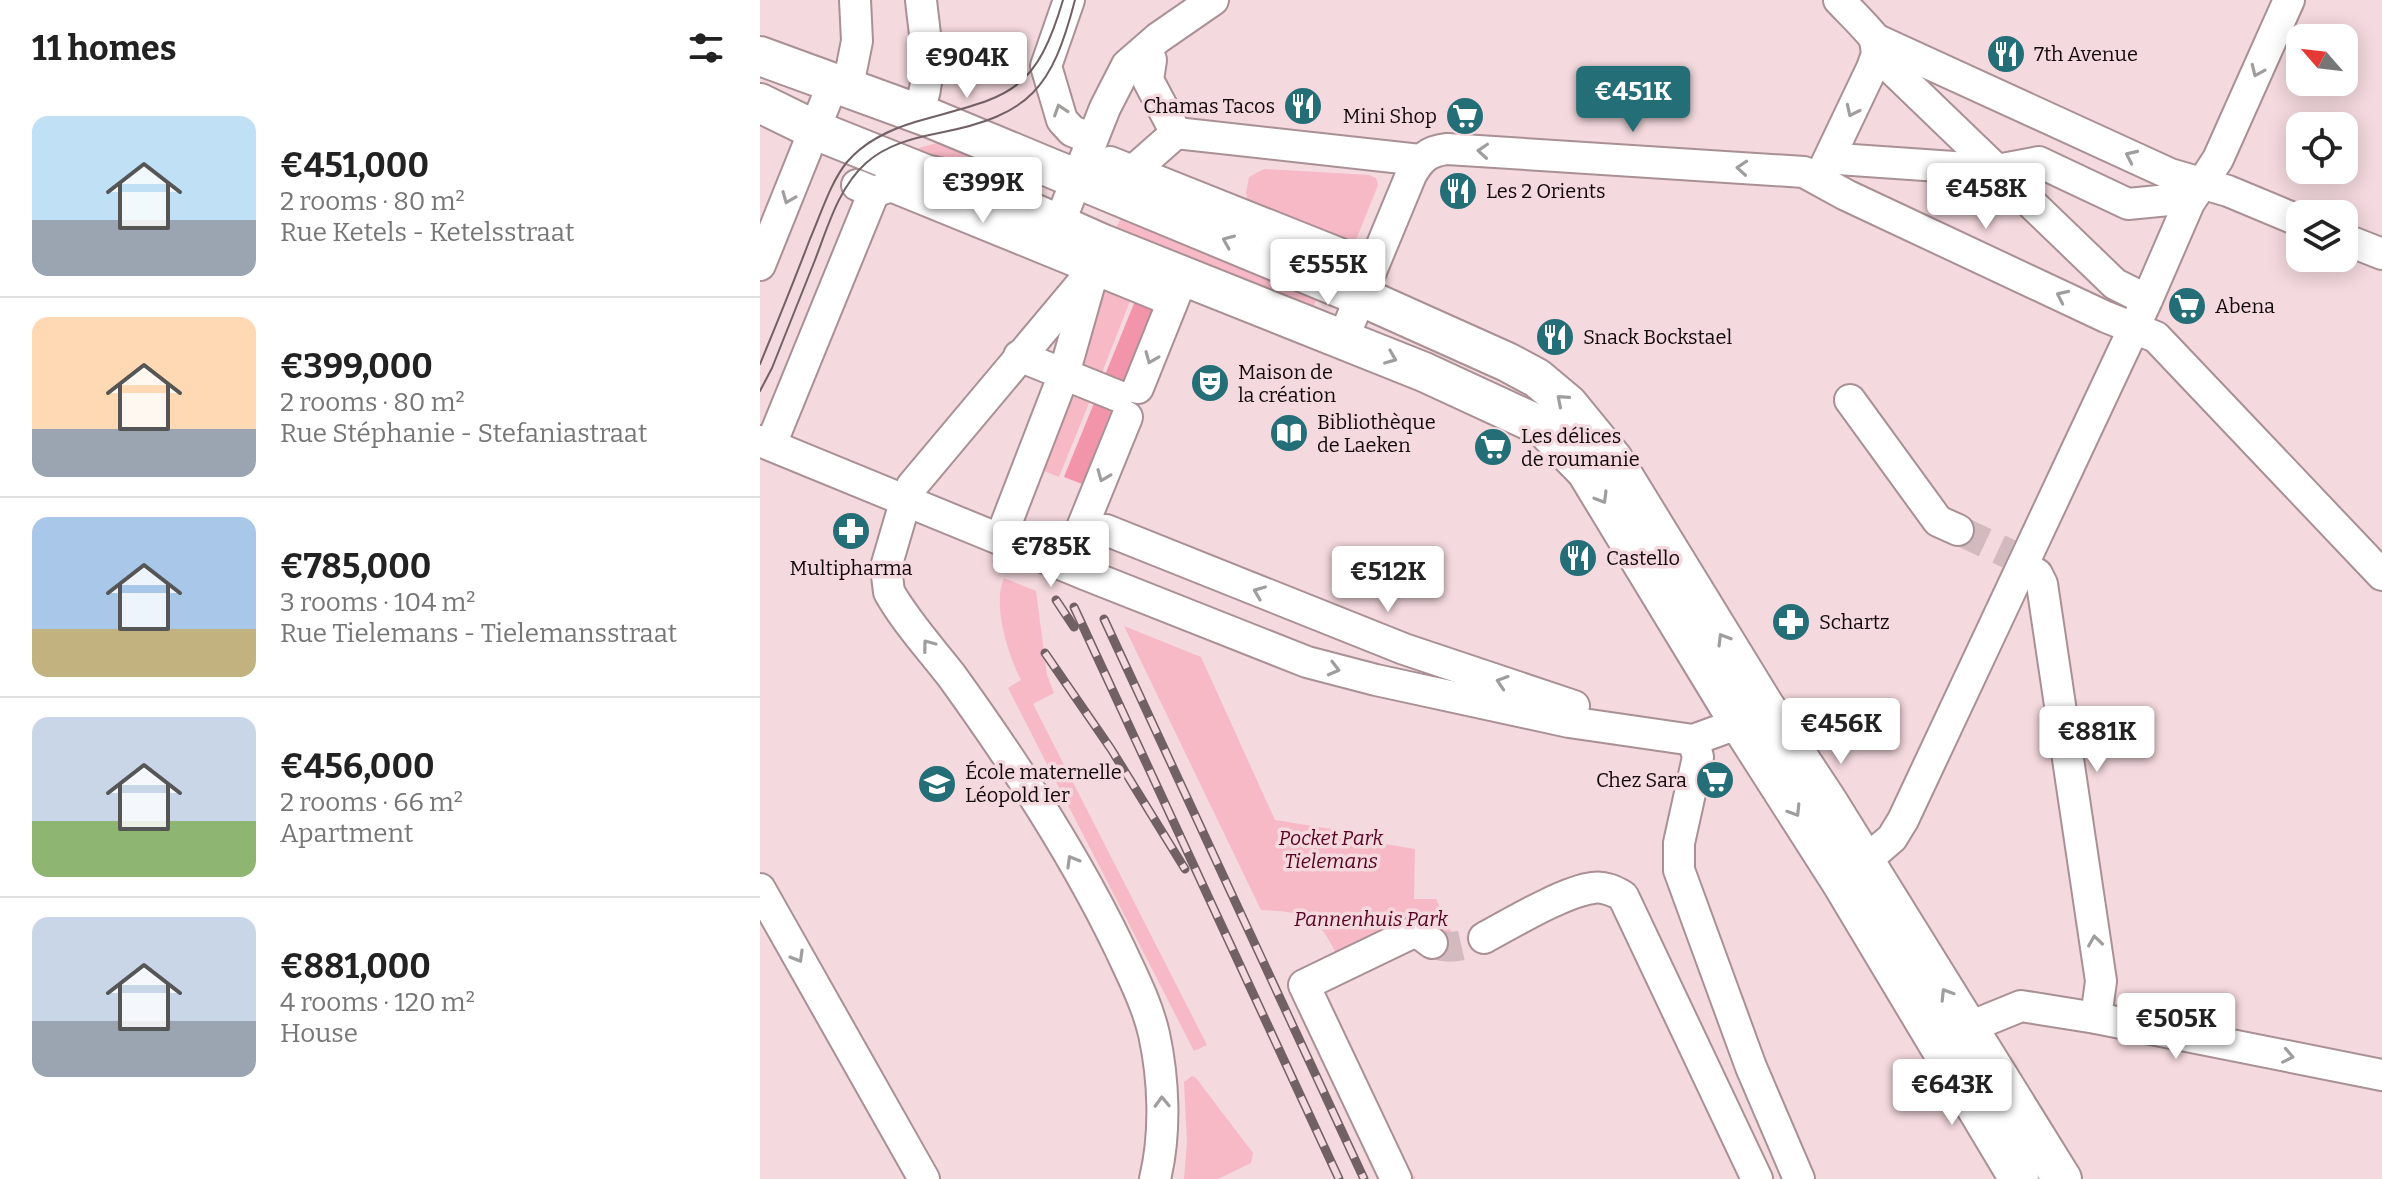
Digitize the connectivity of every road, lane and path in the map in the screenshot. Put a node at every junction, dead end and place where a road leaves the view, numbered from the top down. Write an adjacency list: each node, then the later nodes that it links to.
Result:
1 (855, 0): 10 (street)
2 (921, 0): 12 (street)
3 (1069, 0): 16 (street, one-way to 3)
4 (1213, 0): 16 (street)
5 (1839, 0): 7 (street)
6 (2289, 0): 20 (street, one-way to 20)
7 (1875, 39): 17 (street, one-way to 17); 18 (street); 20 (street, one-way to 7)
8 (760, 56): 10 (main road)
9 (1151, 60): 14 (street)
10 (841, 84): 12 (main road); 13 (street)
11 (760, 103): 13 (main road)
12 (918, 113): 16 (main road)
13 (815, 130): 22 (main road); 26 (street, one-way to 26)
14 (1176, 133): 15 (street); 16 (street)
15 (1428, 155): 17 (street, one-way to 15); 27 (street)
16 (1108, 167): 22 (street); 27 (main road, one-way to 16); 27 (street)
17 (1840, 167): 18 (street); 19 (street); 29 (street, one-way to 17)
18 (1997, 170): 20 (street); 29 (street)
19 (1848, 190)
20 (2191, 192): 21 (street); 29 (street)
21 (2286, 215)
22 (1059, 224): 28 (main road)
23 (2358, 245): 24 (street)
24 (2382, 254)
25 (1095, 263): 28 (street); 31 (street); 33 (street); 34 (street)
26 (760, 265)
27 (1364, 280): 30 (street); 47 (main road, one-way to 27)
28 (1176, 287): 30 (main road); 35 (street, one-way to 35)
29 (2123, 304): 42 (street); 44 (street)
30 (1343, 339): 47 (main road, one-way to 47)
31 (1019, 356): 33 (street); 38 (street)
32 (789, 365): 34 (street)
33 (1064, 374): 35 (street); 39 (street)
34 (778, 397): 37 (street)
35 (1128, 400): 41 (street, one-way to 41)
36 (1850, 400): 40 (street)
37 (768, 437): 38 (street)
38 (909, 493): 43 (street); 58 (street, one-way to 38)
39 (1006, 524)
40 (1958, 530)
41 (1079, 535): 43 (street); 48 (street, one-way to 41)
42 (2019, 560): 45 (street); 46 (street)
43 (1087, 575): 48 (street, one-way to 48)
44 (2382, 575)
45 (1999, 615): 46 (street); 50 (street)
46 (2049, 634): 54 (street, one-way to 46)
47 (1751, 713): 49 (street); 50 (main road)
48 (1656, 733): 49 (street)
49 (1693, 740): 61 (street)
50 (1853, 872): 55 (main road)
51 (760, 889): 57 (street, one-way to 57)
52 (1484, 938): 60 (street)
53 (1432, 943): 59 (street)
54 (2096, 1018): 55 (street); 56 (street, one-way to 56)
55 (1952, 1036): 62 (main road); 63 (main road)
56 (2382, 1075)
57 (924, 1179)
58 (1155, 1179)
59 (1396, 1179)
60 (1757, 1179)
61 (1799, 1179)
62 (2019, 1179)
63 (2062, 1179)

